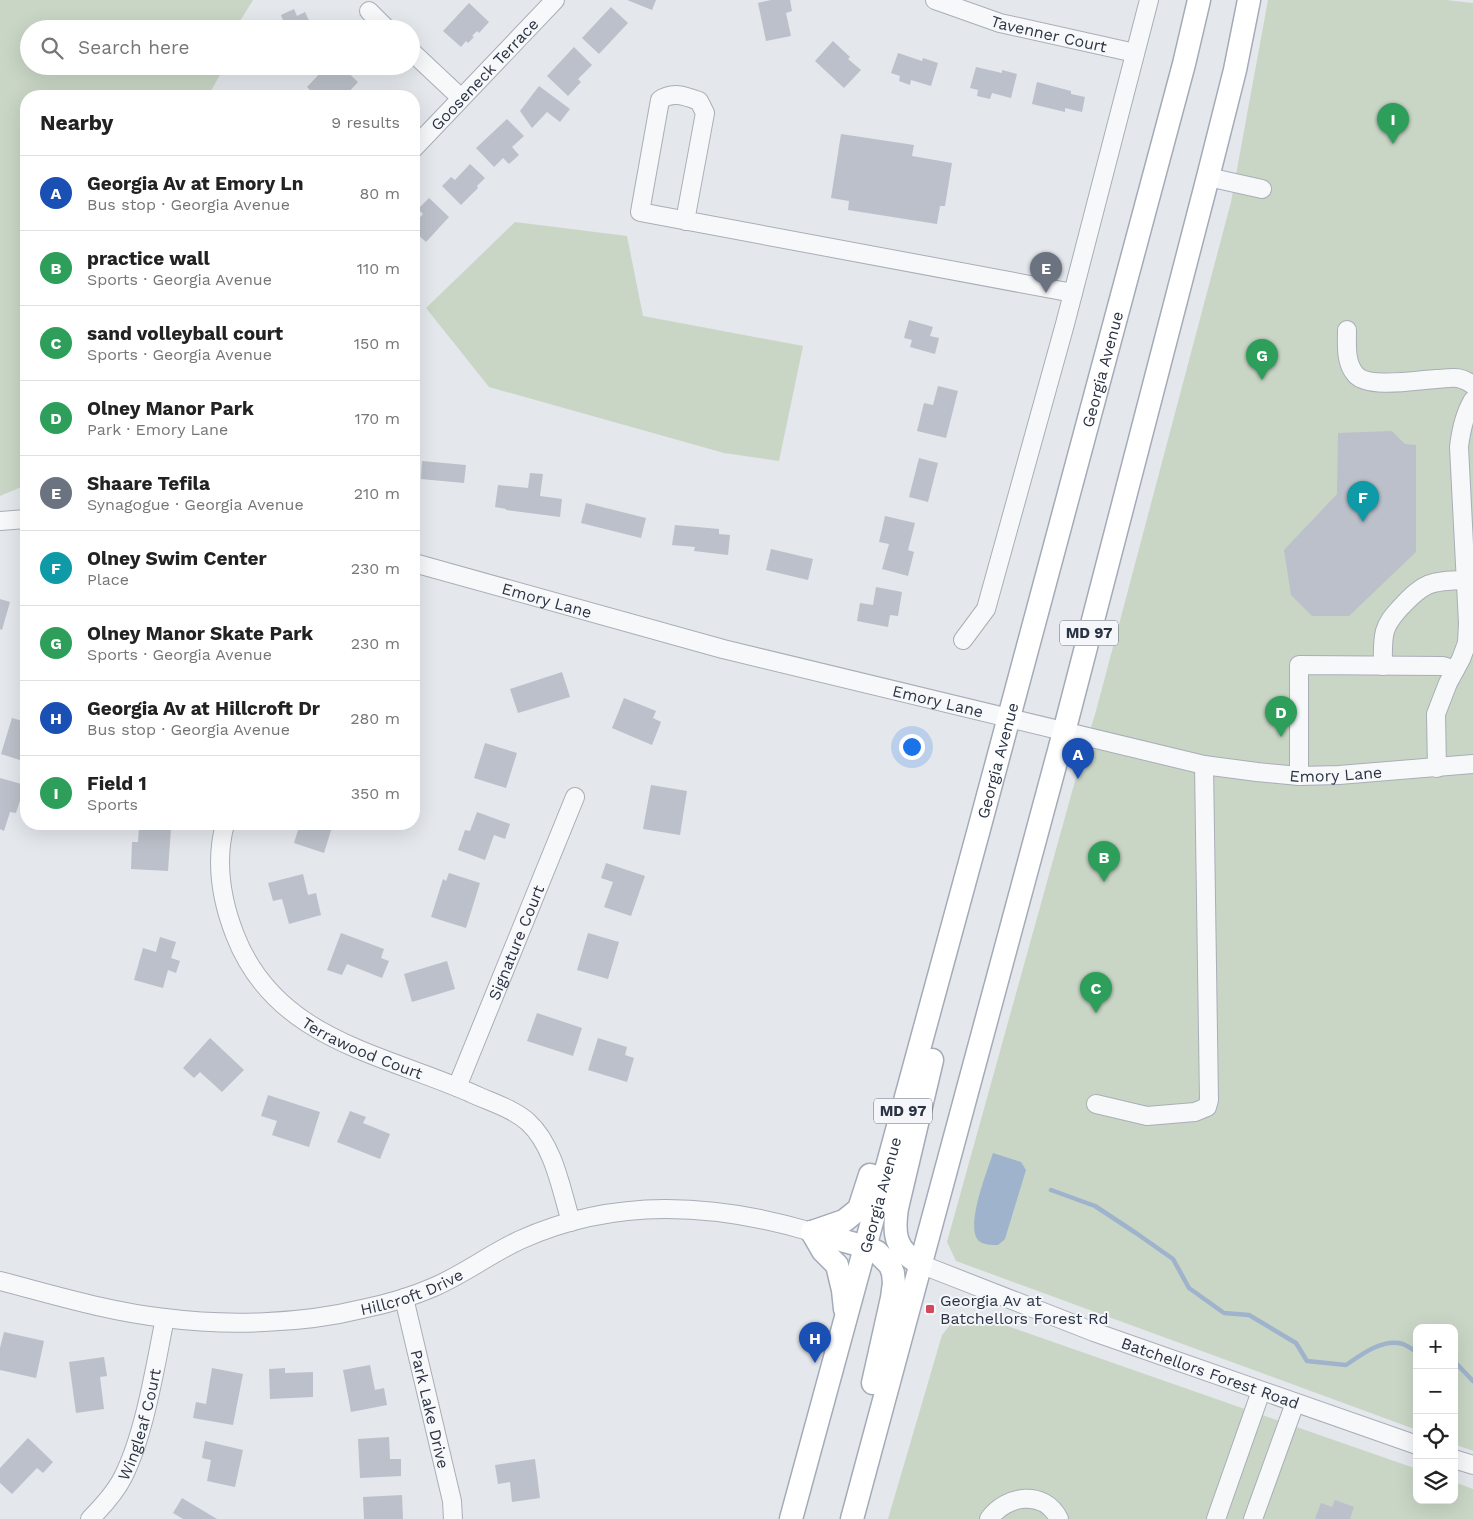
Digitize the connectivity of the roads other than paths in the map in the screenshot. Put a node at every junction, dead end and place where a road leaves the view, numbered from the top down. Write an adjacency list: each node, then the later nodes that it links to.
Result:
1 (555, 0): 10 (street, Gooseneck Terrace)
2 (935, 0): 8 (street, Tavenner Court)
3 (1149, 0): 8 (street)
4 (1198, 0): 27 (main road, Georgia Avenue / MD 97)
5 (1249, 0): 12 (main road, MD 97)
6 (369, 11): 7 (street)
7 (378, 20)
8 (1134, 53): 15 (street)
9 (420, 60): 10 (street)
10 (461, 98): 11 (street, Gooseneck Terrace)
11 (420, 142)
12 (1208, 177): 13 (street); 28 (main road, MD 97)
13 (1262, 189)
14 (685, 221): 14 (street); 15 (street)
15 (1073, 293): 24 (street)
16 (1347, 330): 17 (street)
17 (1473, 385)
18 (1473, 400): 19 (street)
19 (1466, 453): 23 (street)
20 (20, 519): 21 (street)
21 (0, 521)
22 (420, 565): 27 (street, Emory Lane)
23 (1465, 580): 25 (street); 26 (street)
24 (963, 640)
25 (1383, 666): 26 (street); 32 (street)
26 (1455, 670): 31 (street)
27 (1008, 718): 28 (street, Emory Lane); 35 (main road, Georgia Avenue / MD 97)
28 (1064, 732): 30 (street, Emory Lane); 42 (main road, MD 97)
29 (1473, 764): 31 (street, Emory Lane)
30 (1204, 765): 32 (street, Emory Lane); 37 (street)
31 (1437, 768): 32 (street, Emory Lane)
32 (1299, 776)
33 (575, 798): 36 (street, Signature Court)
34 (223, 830): 36 (street, Terrawood Court)
35 (926, 1024): 38 (main road, Georgia Avenue / MD 97); 42 (main road)
36 (457, 1087): 39 (street, Terrawood Court)
37 (1096, 1104)
38 (904, 1105): 40 (main road); 41 (main road, Georgia Avenue / MD 97)
39 (571, 1222): 40 (street, Hillcroft Drive); 44 (street, Hillcroft Drive)
40 (812, 1232): 41 (main road); 46 (main road)
41 (866, 1247): 46 (main road, Georgia Avenue / MD 97); 55 (main road)
42 (920, 1264): 47 (street, Batchellors Forest Road); 55 (main road, MD 97)
43 (0, 1282): 45 (street, Hillcroft Drive)
44 (404, 1298): 45 (street, Hillcroft Drive); 53 (street, Park Lake Drive)
45 (165, 1318): 52 (street, Wingleaf Court)
46 (846, 1321): 54 (main road, Georgia Avenue / MD 97)
47 (1261, 1391): 48 (street, Batchellors Forest Road); 58 (street)
48 (1295, 1403): 49 (street, Batchellors Forest Road); 59 (street)
49 (1413, 1444)
50 (1457, 1459): 51 (street)
51 (1473, 1465)
52 (90, 1519)
53 (453, 1519)
54 (791, 1519)
55 (851, 1519)
56 (989, 1519): 57 (street)
57 (1059, 1519)
58 (1216, 1519)
59 (1253, 1519)

